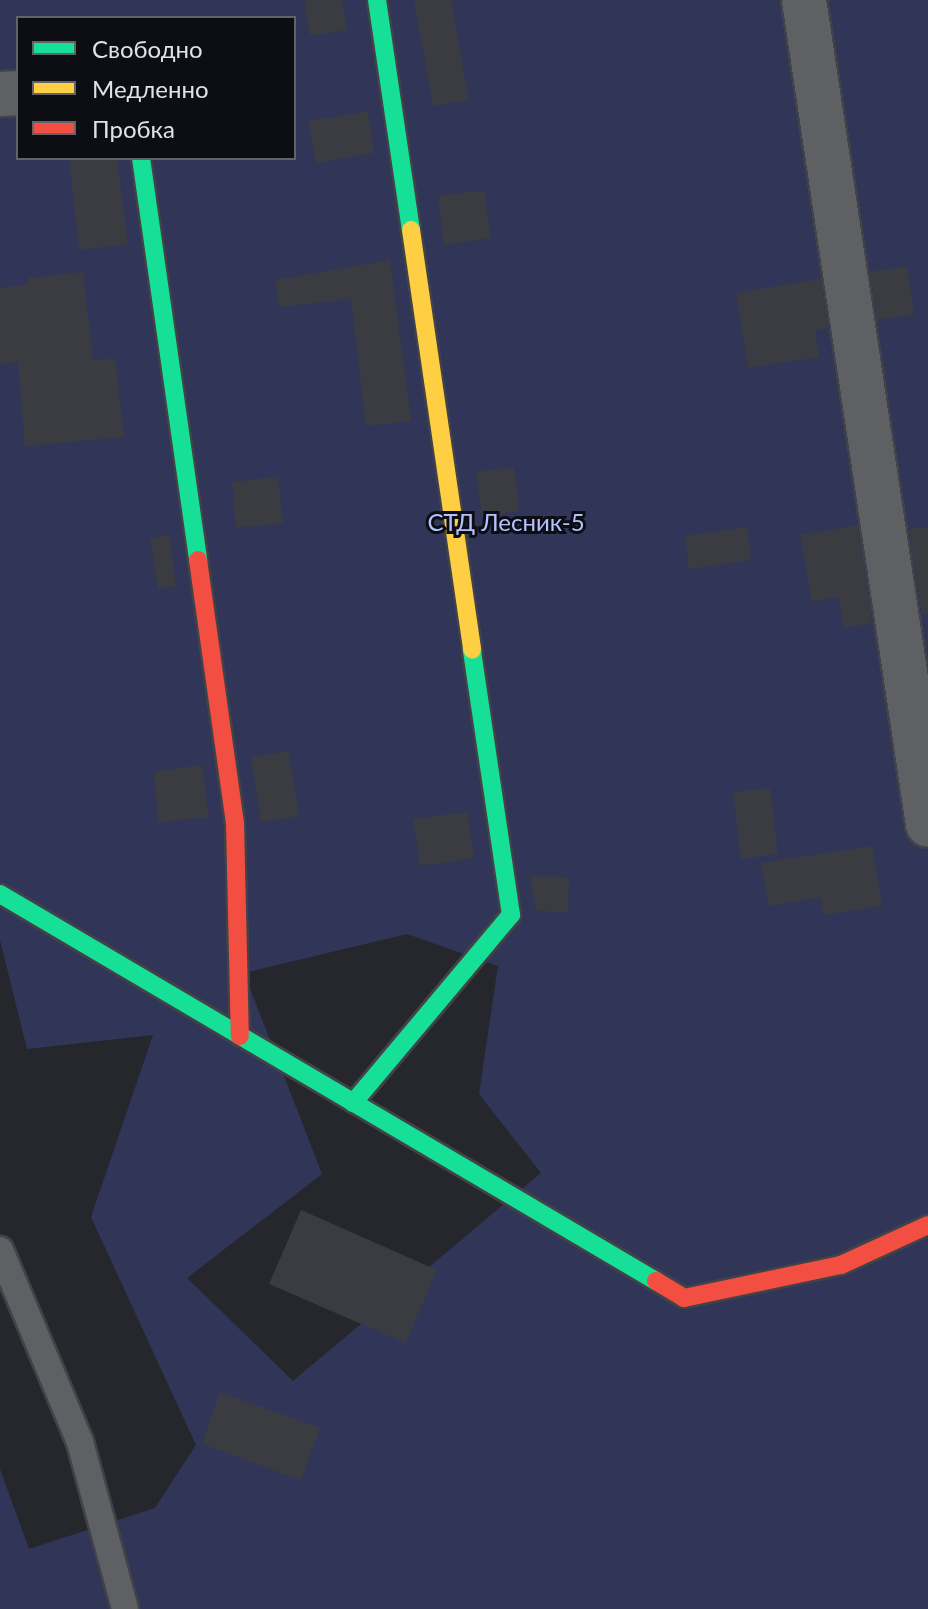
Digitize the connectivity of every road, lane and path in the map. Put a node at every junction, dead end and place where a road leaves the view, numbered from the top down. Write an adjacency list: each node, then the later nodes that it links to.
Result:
1 (377, 0): 7 (street)
2 (804, 0): 4 (street)
3 (141, 160): 6 (street)
4 (928, 825)
5 (0, 894): 6 (street)
6 (240, 1036): 7 (street)
7 (353, 1103): 8 (street)
8 (928, 1225)
9 (0, 1250): 10 (lane)
10 (125, 1609)

